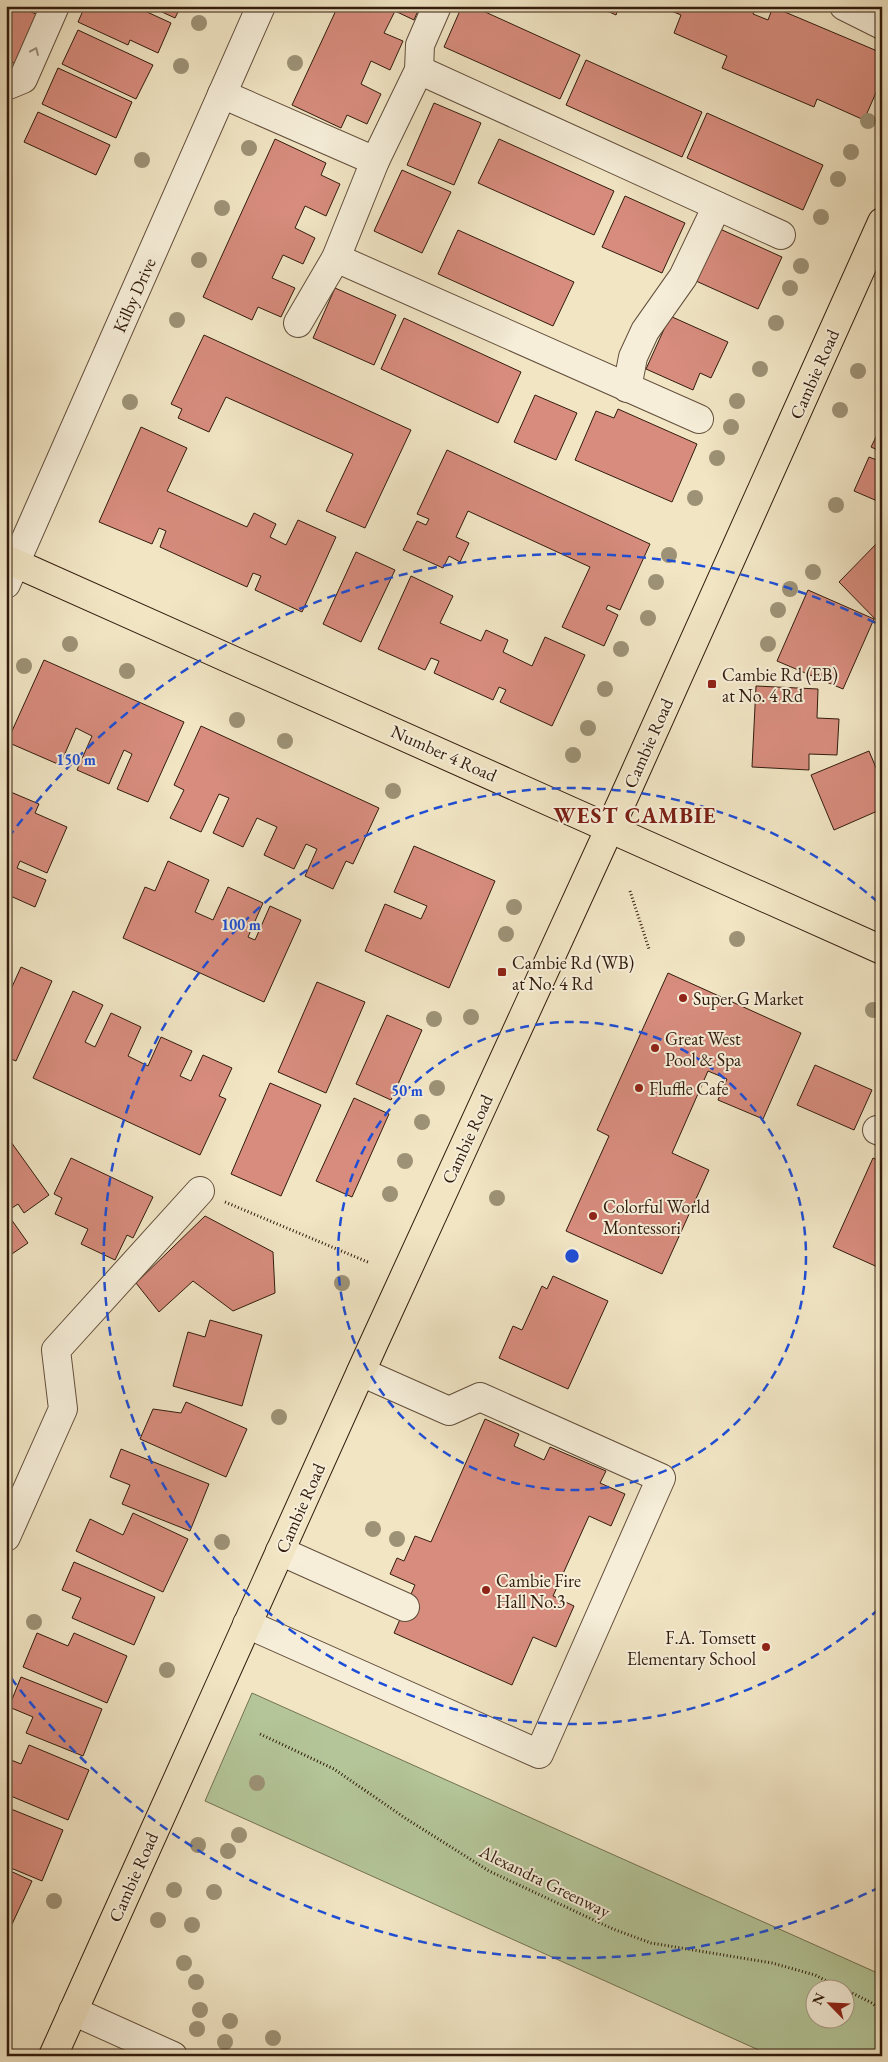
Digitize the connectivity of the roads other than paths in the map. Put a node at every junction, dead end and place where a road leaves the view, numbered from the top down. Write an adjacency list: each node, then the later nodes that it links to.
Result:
1 (262, 6): 8 (street, Kilby Drive)
2 (437, 6): 6 (street)
3 (844, 6): 5 (street)
4 (52, 7): 7 (street, one-way to 4)
5 (882, 25)
6 (419, 70): 9 (street); 10 (street)
7 (6, 86)
8 (222, 94): 9 (street); 17 (street, Kilby Drive)
9 (375, 161): 13 (street)
10 (717, 206): 12 (street); 15 (street)
11 (882, 222): 18 (main road, Cambie Road)
12 (781, 234)
13 (336, 258): 14 (street); 15 (street)
14 (298, 323)
15 (627, 388): 16 (street)
16 (699, 420)
17 (10, 568): 18 (main road, Number 4 Road)
18 (610, 827): 19 (main road, Number 4 Road); 21 (main road, Cambie Road)
19 (882, 950)
20 (200, 1191): 22 (street)
21 (361, 1372): 23 (main road, Cambie Road); 25 (street)
22 (6, 1536)
23 (280, 1551): 24 (street); 25 (main road, Cambie Road)
24 (405, 1608)
25 (247, 1624): 26 (main road, Cambie Road)
26 (73, 2011): 27 (main road, Cambie Road); 28 (street)
27 (53, 2056)
28 (173, 2056)

